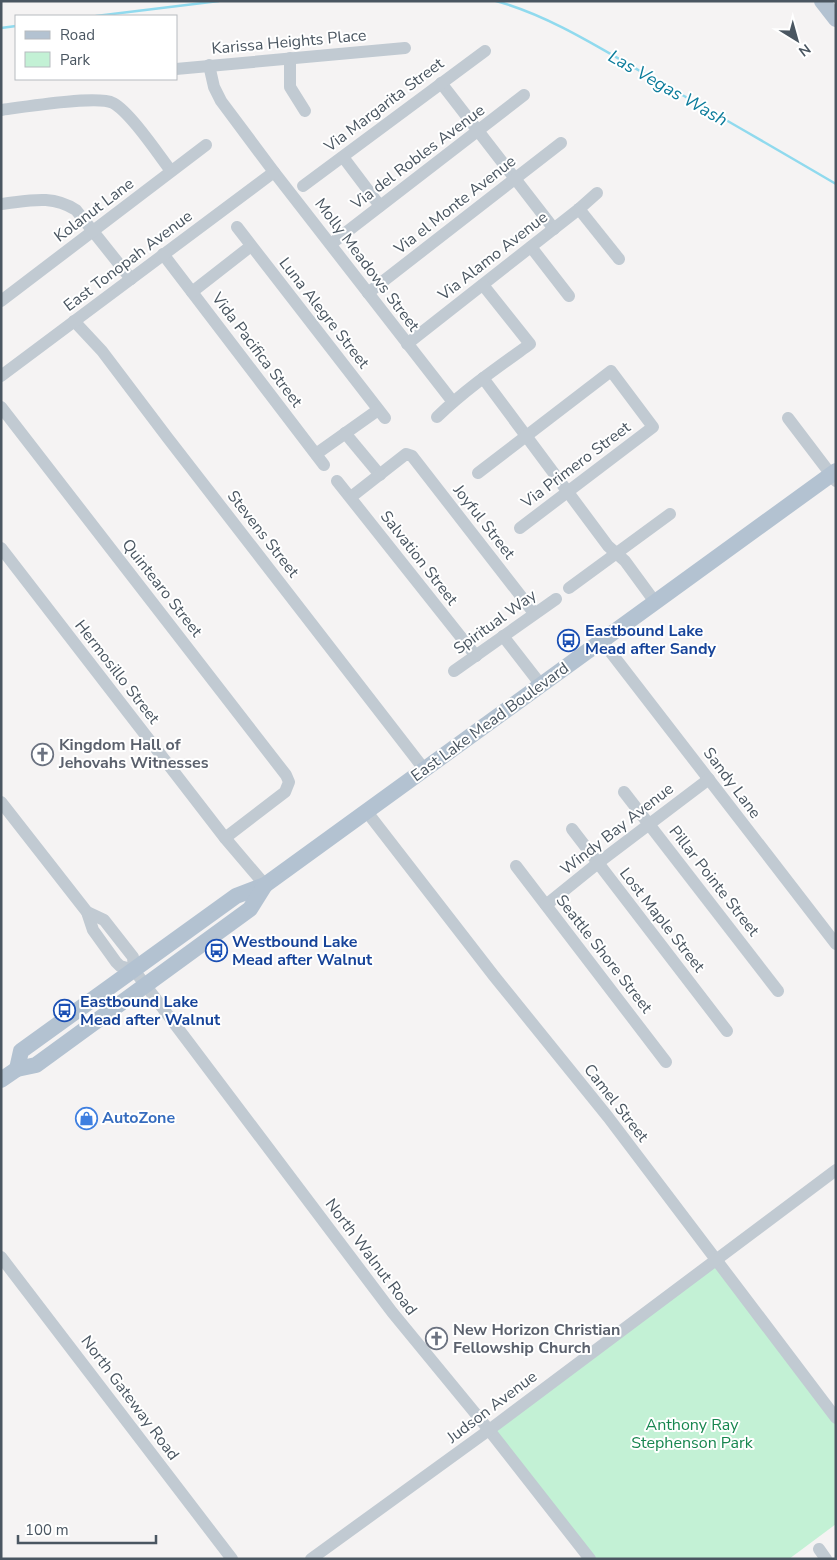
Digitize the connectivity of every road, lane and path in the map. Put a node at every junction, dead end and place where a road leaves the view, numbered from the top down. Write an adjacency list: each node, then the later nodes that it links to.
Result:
1 (822, 1): 2 (main road)
2 (836, 19)
3 (405, 48): 5 (street, Karissa Heights Place)
4 (485, 50): 8 (street, Via Margarita Street)
5 (290, 58): 6 (street, Karissa Heights Place); 11 (street)
6 (209, 65): 7 (street, Karissa Heights Place); 17 (street, Molly Meadows Street)
7 (178, 69)
8 (441, 83): 12 (street); 15 (street, Via Margarita Street)
9 (524, 95): 12 (street, Via del Robles Avenue)
10 (1, 110): 16 (street)
11 (305, 111)
12 (478, 131): 18 (street); 22 (street, Via del Robles Avenue)
13 (561, 143): 18 (street, Via el Monte Avenue)
14 (206, 145): 16 (street, Kolanut Lane)
15 (343, 157): 19 (street, Via Margarita Street); 22 (street)
16 (171, 171): 26 (street, Kolanut Lane)
17 (274, 172): 27 (street, Molly Meadows Street); 30 (street, East Tonopah Avenue)
18 (515, 178): 25 (street); 35 (street, Via el Monte Avenue)
19 (303, 186)
20 (597, 193): 23 (street, Via Alamo Avenue)
21 (1, 204): 26 (street)
22 (380, 206): 27 (street, Via del Robles Avenue)
23 (579, 209): 25 (street, Via Alamo Avenue); 31 (street)
24 (237, 227): 28 (street, Luna Alegre Street)
25 (554, 229): 29 (street, Via Alamo Avenue)
26 (93, 230): 32 (street); 37 (street, Kolanut Lane)
27 (331, 244): 35 (street, Molly Meadows Street)
28 (251, 246): 34 (street); 46 (street, Luna Alegre Street)
29 (531, 247): 33 (street, Via Alamo Avenue); 36 (street)
30 (163, 254): 32 (street, East Tonopah Avenue); 34 (street, Vida Pacifica Street)
31 (619, 259)
32 (131, 279): 38 (street, East Tonopah Avenue)
33 (483, 285): 39 (street, Via Alamo Avenue); 41 (street)
34 (192, 292): 48 (street, Vida Pacifica Street)
35 (368, 293): 39 (street, Molly Meadows Street)
36 (569, 296)
37 (1, 301)
38 (74, 322): 40 (street, East Tonopah Avenue); 69 (street, Stevens Street)
39 (407, 344): 42 (street, Molly Meadows Street)
40 (1, 376)
41 (483, 378): 42 (street); 47 (street)
42 (452, 402): 44 (street)
43 (3, 414): 76 (street, Quintearo Street)
44 (437, 416)
45 (788, 418): 52 (street)
46 (345, 433): 48 (street); 51 (street)
47 (526, 436): 50 (street, Via Primero Street); 54 (street); 54 (street, Via Primero Street)
48 (316, 454): 49 (street, Vida Pacifica Street)
49 (324, 465)
50 (478, 473)
51 (380, 475): 55 (street); 63 (street, Joyful Street)
52 (834, 476): 62 (main road, East Lake Mead Boulevard)
53 (337, 481): 55 (street, Salvation Street)
54 (569, 492): 57 (street, Via Primero Street); 59 (street)
55 (351, 497): 66 (street, Salvation Street)
56 (670, 514): 59 (street)
57 (520, 528)
58 (1, 548): 76 (street, Hermosillo Street)
59 (618, 553): 60 (street); 62 (street)
60 (569, 588)
61 (556, 599): 63 (street, Spiritual Way)
62 (656, 602): 65 (main road, East Lake Mead Boulevard)
63 (534, 613): 64 (street, Spiritual Way)
64 (503, 636): 66 (street, Spiritual Way); 68 (street)
65 (602, 641): 68 (main road, East Lake Mead Boulevard); 70 (street, Sandy Lane)
66 (476, 656): 67 (street, Spiritual Way)
67 (454, 671)
68 (541, 685): 69 (main road, East Lake Mead Boulevard)
69 (424, 769): 73 (main road, East Lake Mead Boulevard)
70 (709, 779): 74 (street, Windy Bay Avenue); 81 (street, Sandy Lane)
71 (624, 792): 74 (street, Pillar Pointe Street)
72 (1, 802): 82 (street, North Walnut Road)
73 (367, 812): 79 (main road, East Lake Mead Boulevard); 91 (street, Camel Street)
74 (650, 824): 77 (street, Windy Bay Avenue); 84 (street, Pillar Pointe Street)
75 (572, 828): 77 (street, Lost Maple Street)
76 (225, 838): 79 (street, Hermosillo Street)
77 (598, 863): 80 (street, Windy Bay Avenue); 85 (street, Lost Maple Street)
78 (516, 866): 80 (street, Seattle Shore Street)
79 (265, 885): 82 (main road, East Lake Mead Boulevard); 83 (main road, East Lake Mead Boulevard)
80 (546, 905): 86 (street, Seattle Shore Street)
81 (836, 944)
82 (134, 970): 83 (street, North Walnut Road); 87 (main road, East Lake Mead Boulevard)
83 (146, 985): 87 (main road, East Lake Mead Boulevard); 93 (street, North Walnut Road)
84 (778, 991)
85 (727, 1031)
86 (666, 1062)
87 (17, 1069): 88 (main road, East Lake Mead Boulevard)
88 (1, 1080)
89 (836, 1170): 91 (street, Judson Avenue)
90 (1, 1257): 94 (street, North Gateway Road)
91 (716, 1259): 92 (street, Camel Street); 93 (street, Judson Avenue)
92 (836, 1418)
93 (489, 1430): 95 (street, Judson Avenue); 96 (street, North Walnut Road)
94 (232, 1559)
95 (311, 1559)
96 (590, 1559)

